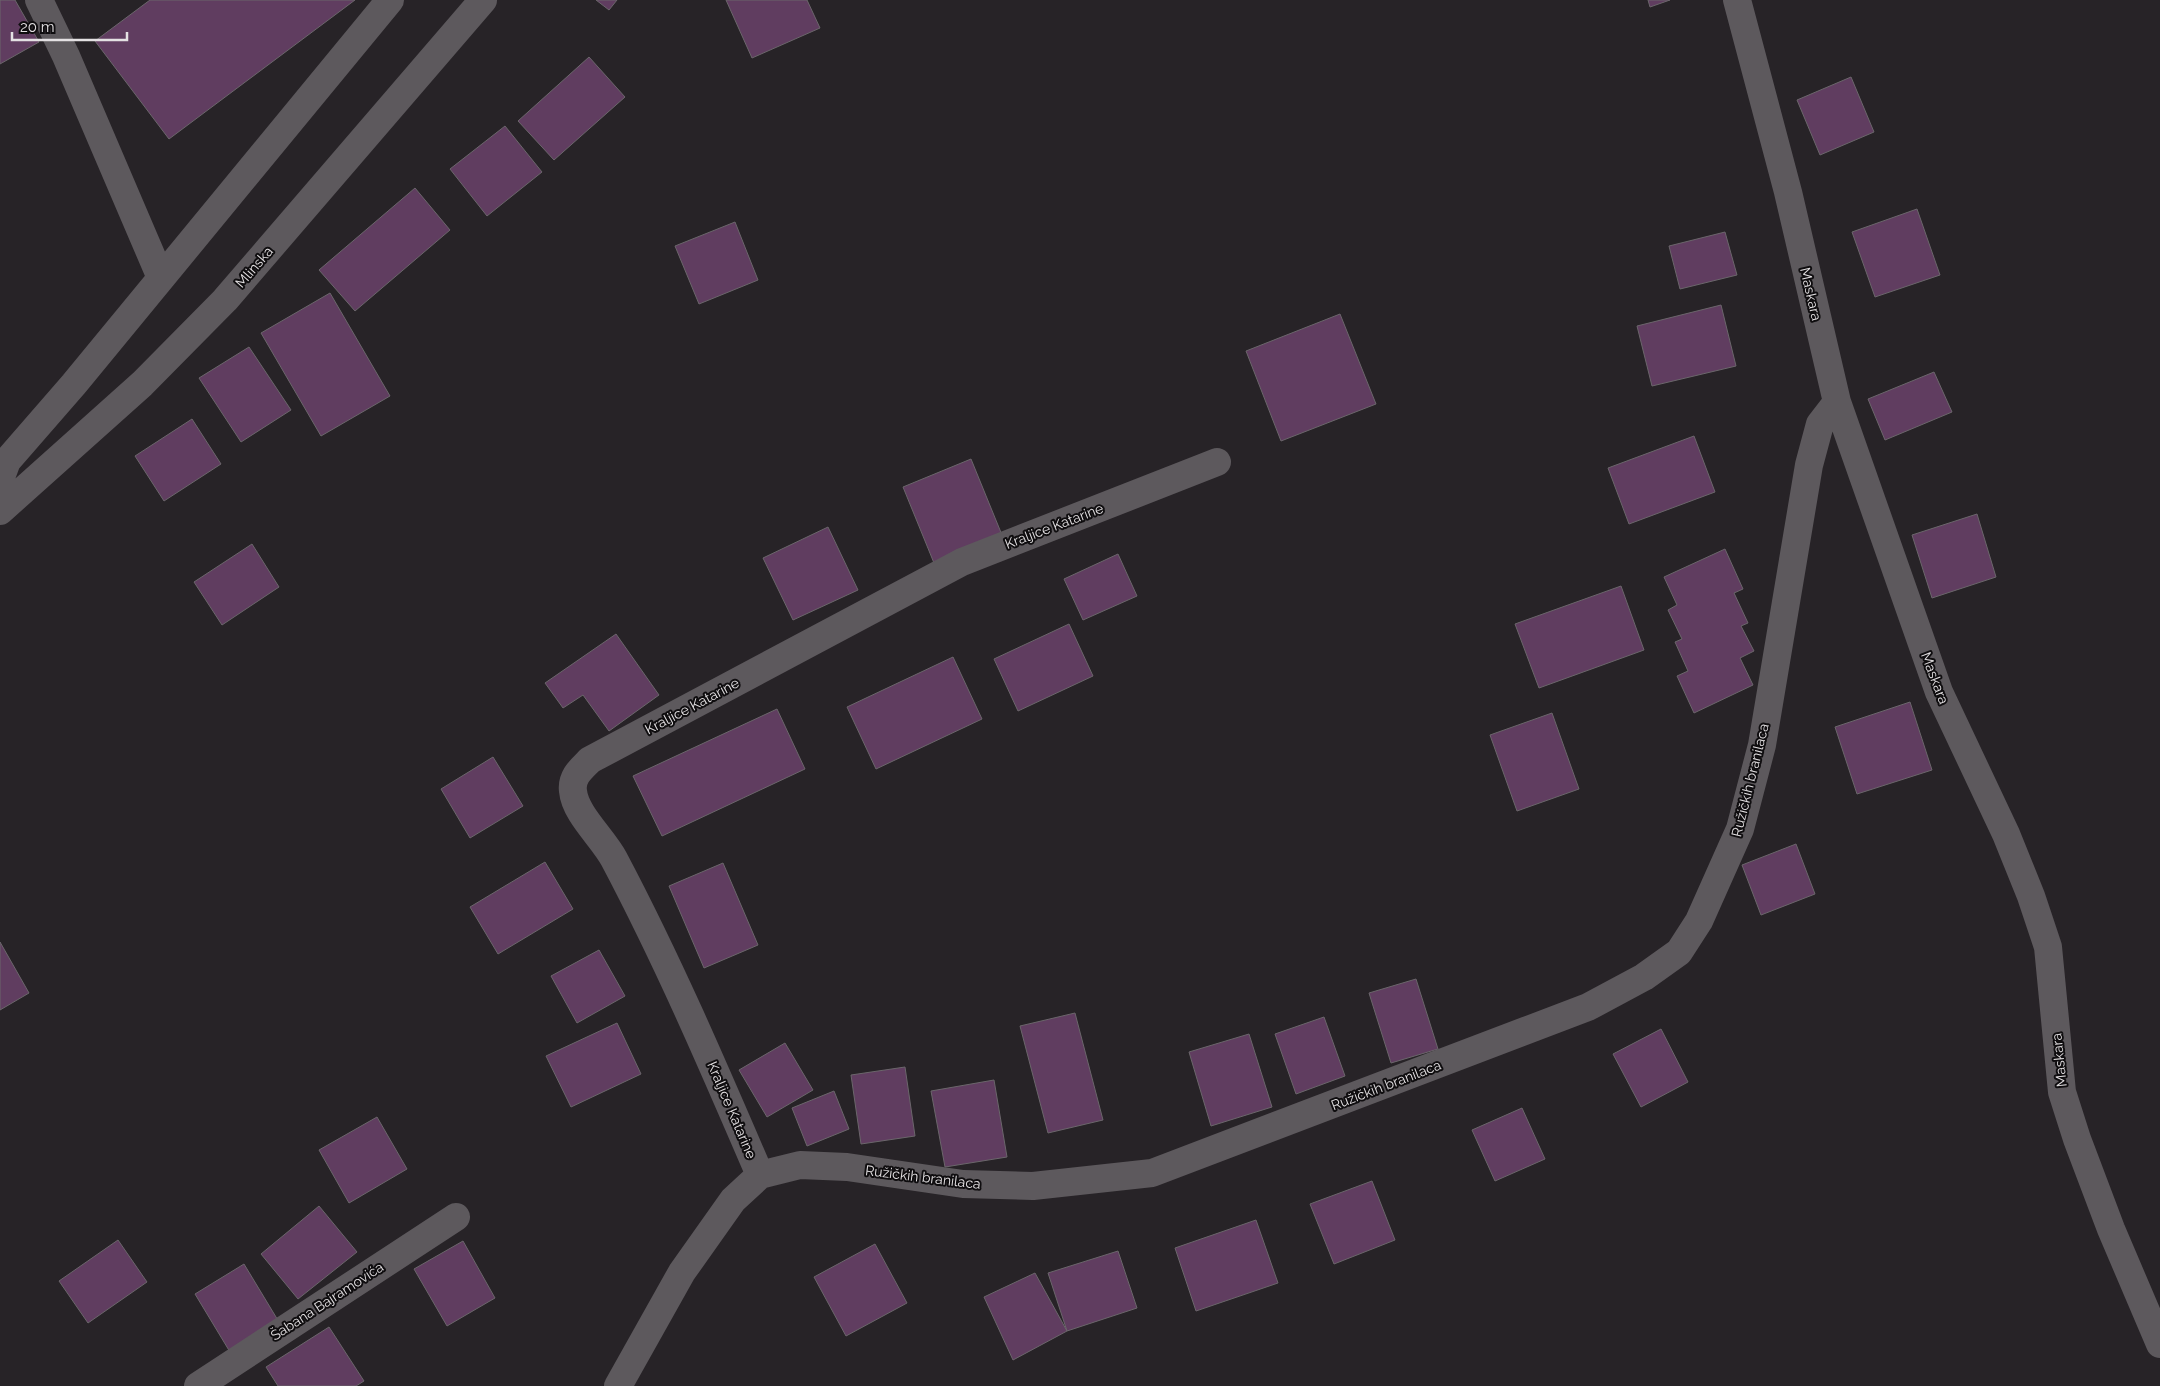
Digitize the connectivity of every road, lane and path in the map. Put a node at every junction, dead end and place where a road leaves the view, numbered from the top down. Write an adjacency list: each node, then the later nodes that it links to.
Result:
1 (39, 0): 5 (street)
2 (390, 0): 5 (street)
3 (483, 0): 9 (street, Mlinska)
4 (1737, 0): 6 (street, Maskara)
5 (161, 278): 8 (street)
6 (1837, 402): 10 (street, Ružičkih branilaca); 12 (street, Maskara)
7 (1217, 462): 10 (street, Kraljice Katarine)
8 (0, 480)
9 (0, 511)
10 (760, 1175): 14 (street, Ružičkih branilaca)
11 (456, 1216): 13 (street, Šabana Bajramovića)
12 (2160, 1344)
13 (198, 1386)
14 (618, 1386)

